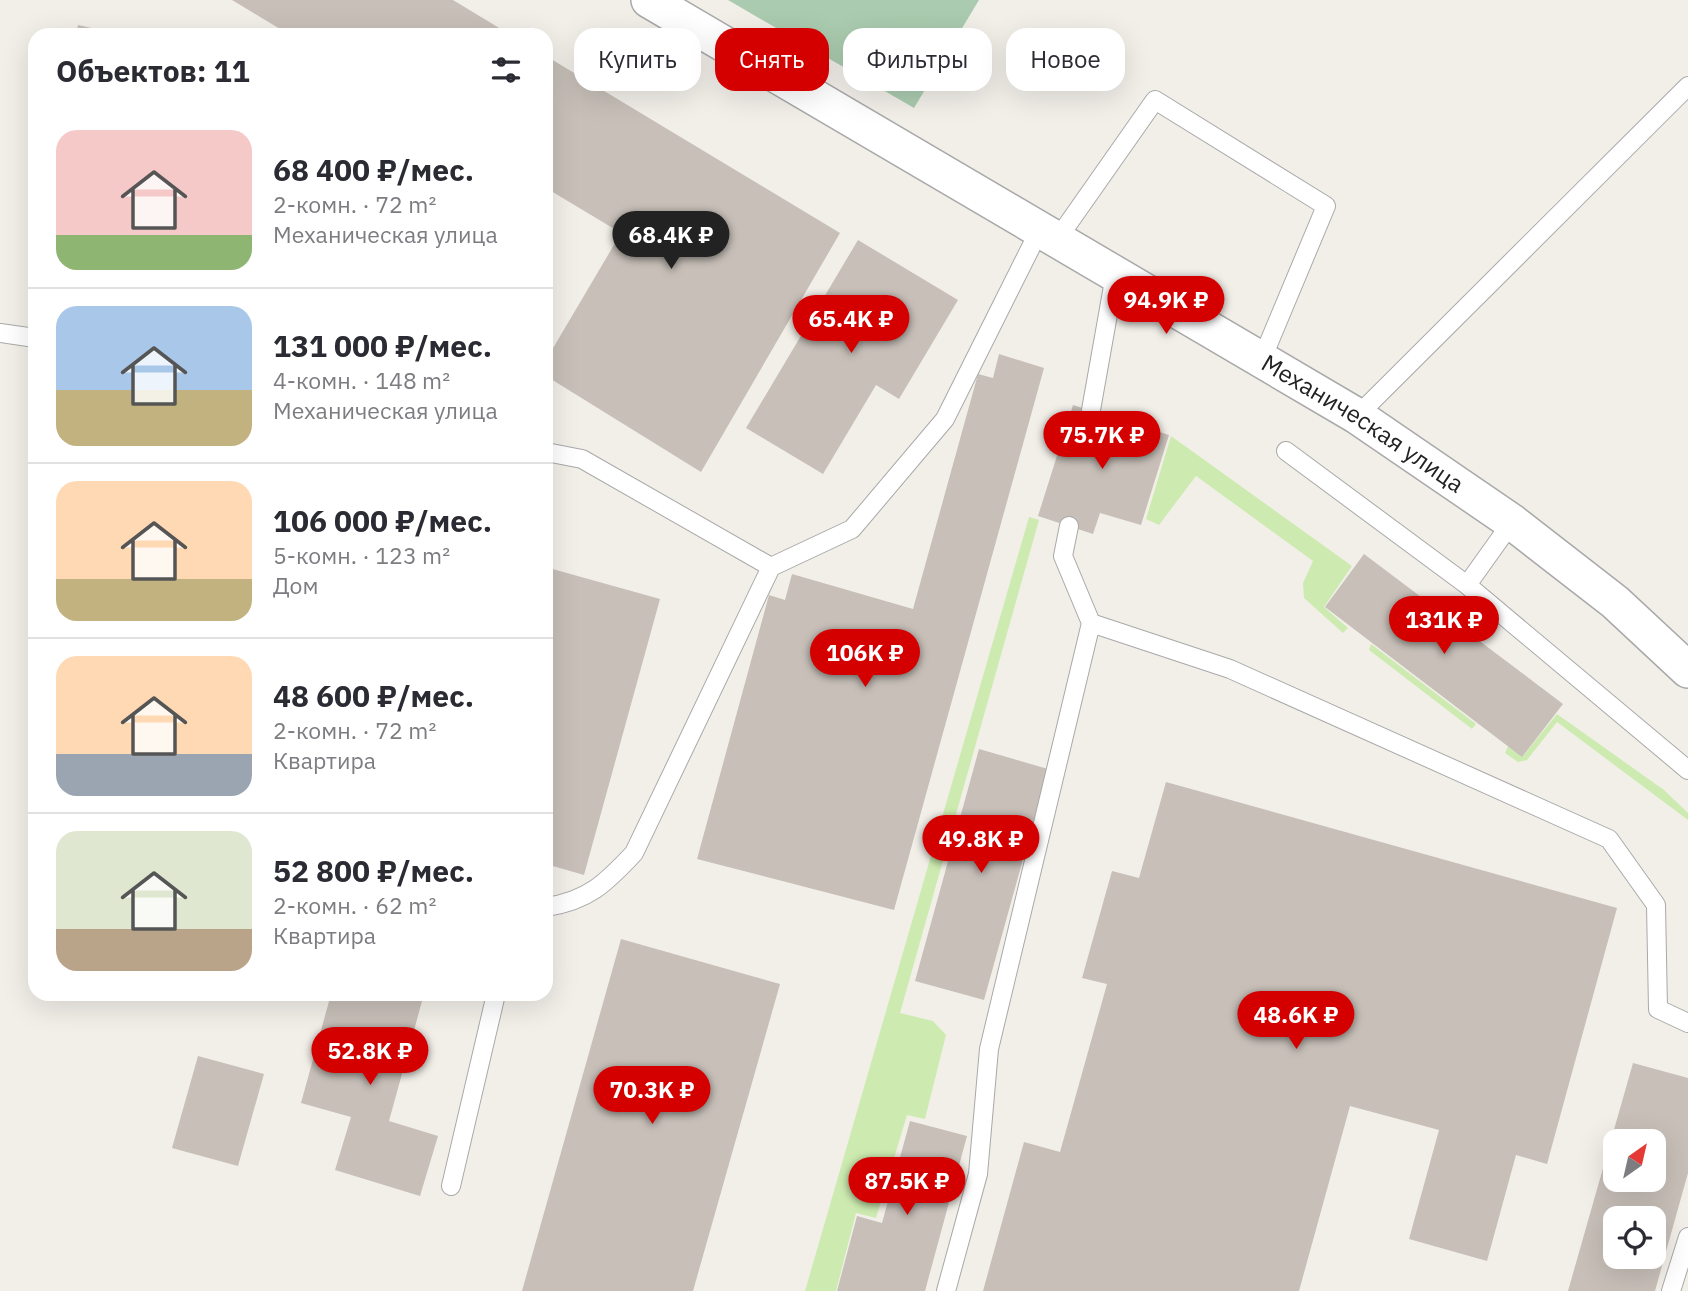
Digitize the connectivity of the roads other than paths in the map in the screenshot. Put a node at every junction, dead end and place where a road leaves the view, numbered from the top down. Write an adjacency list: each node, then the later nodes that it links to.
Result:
1 (649, 0): 3 (street, Механическая улица)
2 (1688, 86): 9 (lane)
3 (1048, 236): 4 (street, Механическая улица); 7 (lane); 14 (lane)
4 (1115, 275): 7 (street, Механическая улица); 8 (lane)
5 (0, 333): 6 (lane)
6 (28, 337)
7 (1262, 359): 9 (street, Механическая улица)
8 (1091, 410)
9 (1357, 416): 12 (street, Механическая улица)
10 (1286, 451): 15 (lane)
11 (553, 453): 14 (lane)
12 (1512, 522): 15 (lane); 17 (street, Механическая улица)
13 (1069, 526): 16 (lane)
14 (771, 567): 19 (lane)
15 (1467, 585): 18 (lane)
16 (1091, 623): 21 (lane); 24 (lane)
17 (1688, 670)
18 (1688, 770)
19 (553, 905)
20 (494, 1001): 22 (lane)
21 (1688, 1023)
22 (450, 1186)
23 (1688, 1237): 25 (lane)
24 (946, 1291)
25 (1671, 1291)

